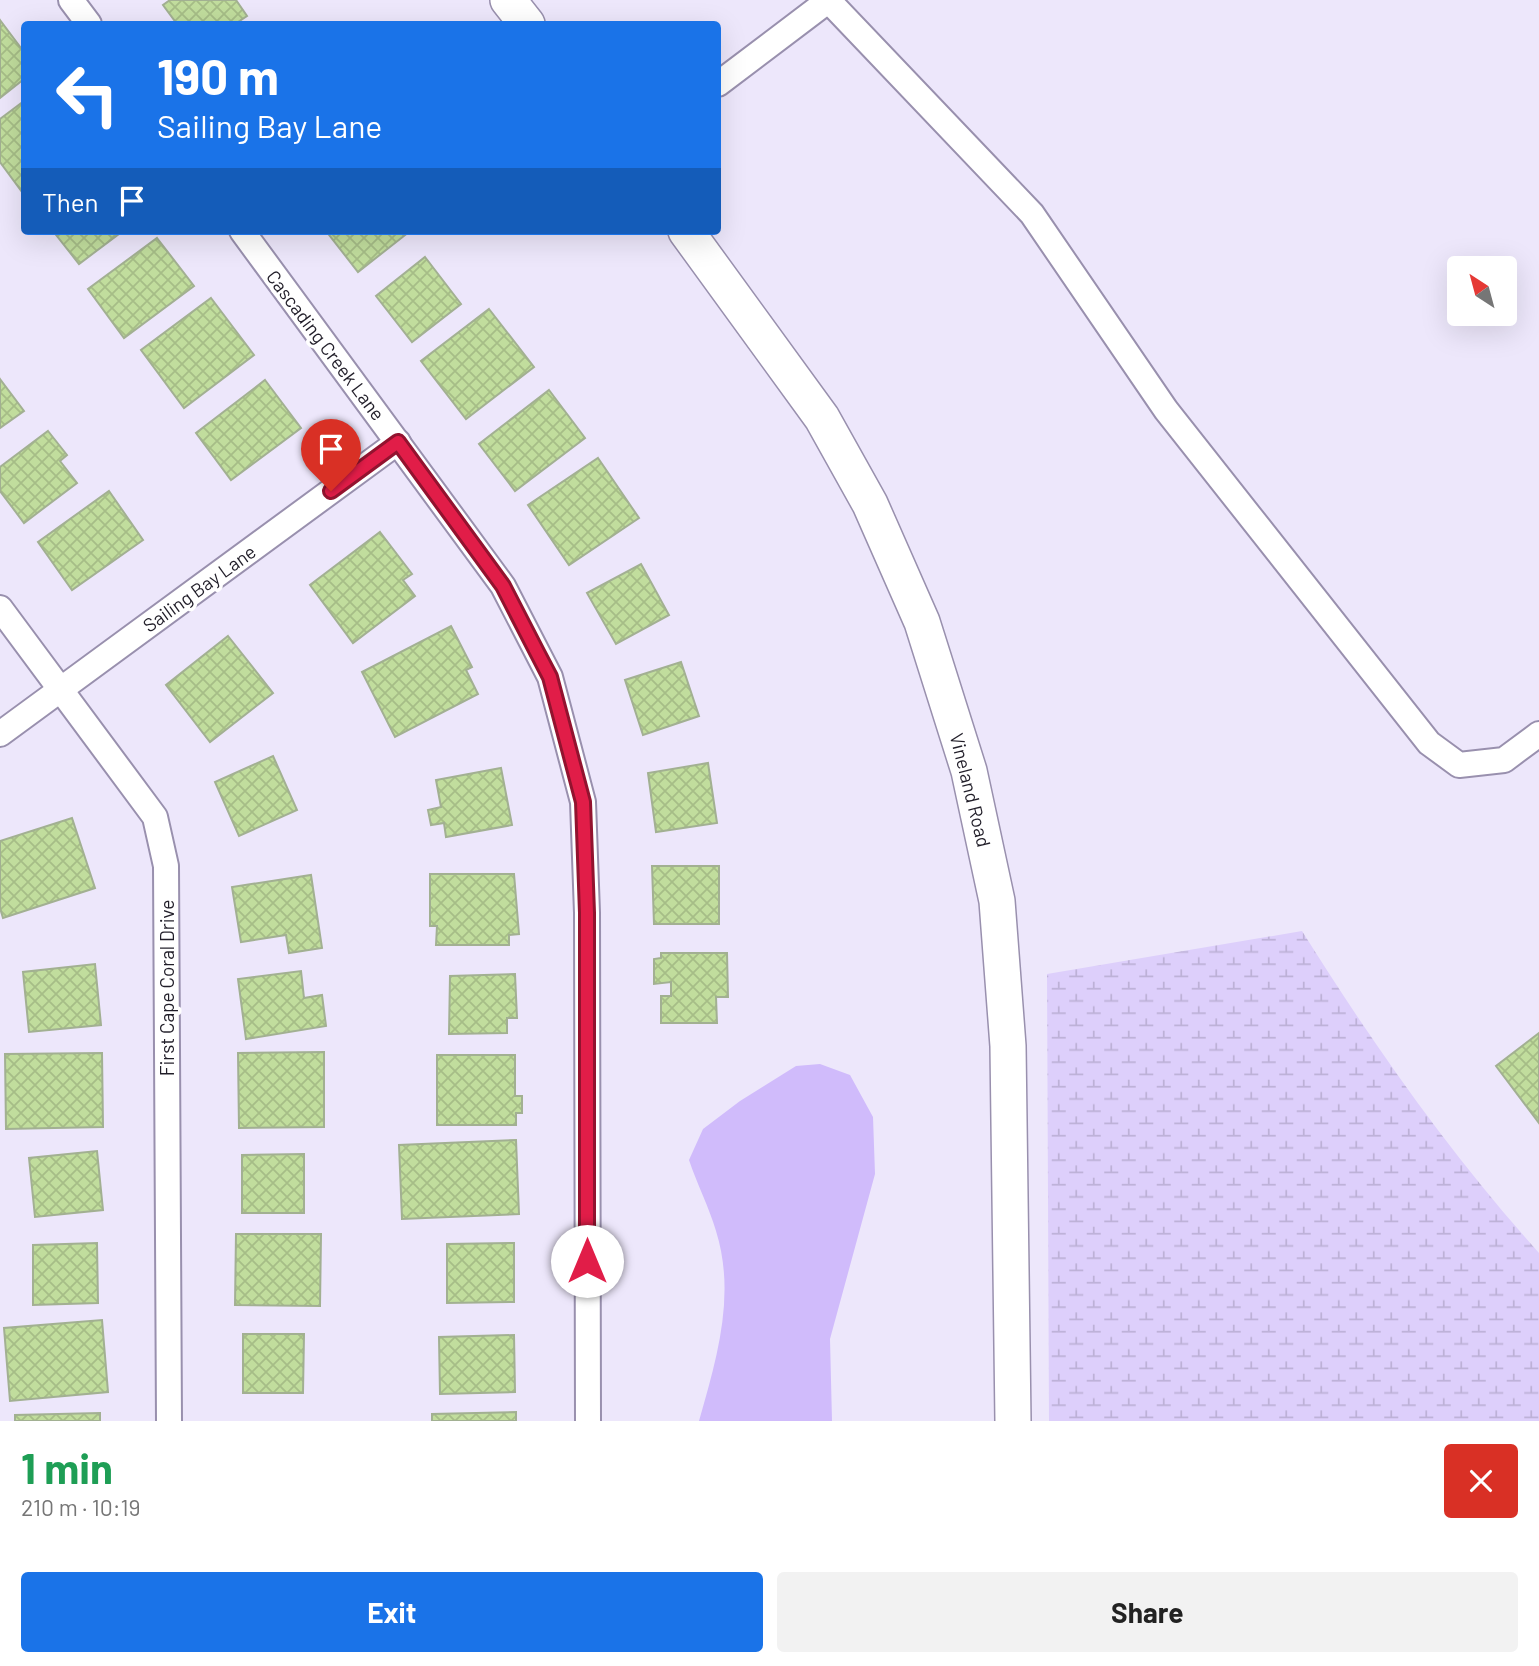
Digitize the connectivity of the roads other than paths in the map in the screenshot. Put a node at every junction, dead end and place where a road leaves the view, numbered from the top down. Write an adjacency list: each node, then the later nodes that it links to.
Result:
1 (71, 0): 4 (street)
2 (508, 0): 5 (main road)
3 (829, 0): 6 (street); 13 (street)
4 (87, 21)
5 (525, 21)
6 (721, 82)
7 (245, 235): 9 (street, Cascading Creek Lane)
8 (689, 235): 16 (main road, Vineland Road)
9 (398, 442): 11 (street, Sailing Bay Lane); 15 (street, Cascading Creek Lane)
10 (0, 608): 11 (street, First Cape Coral Drive)
11 (60, 690): 12 (street, Sailing Bay Lane); 14 (street, First Cape Coral Drive)
12 (0, 734)
13 (1539, 734)
14 (169, 1421)
15 (588, 1421)
16 (1013, 1421)

